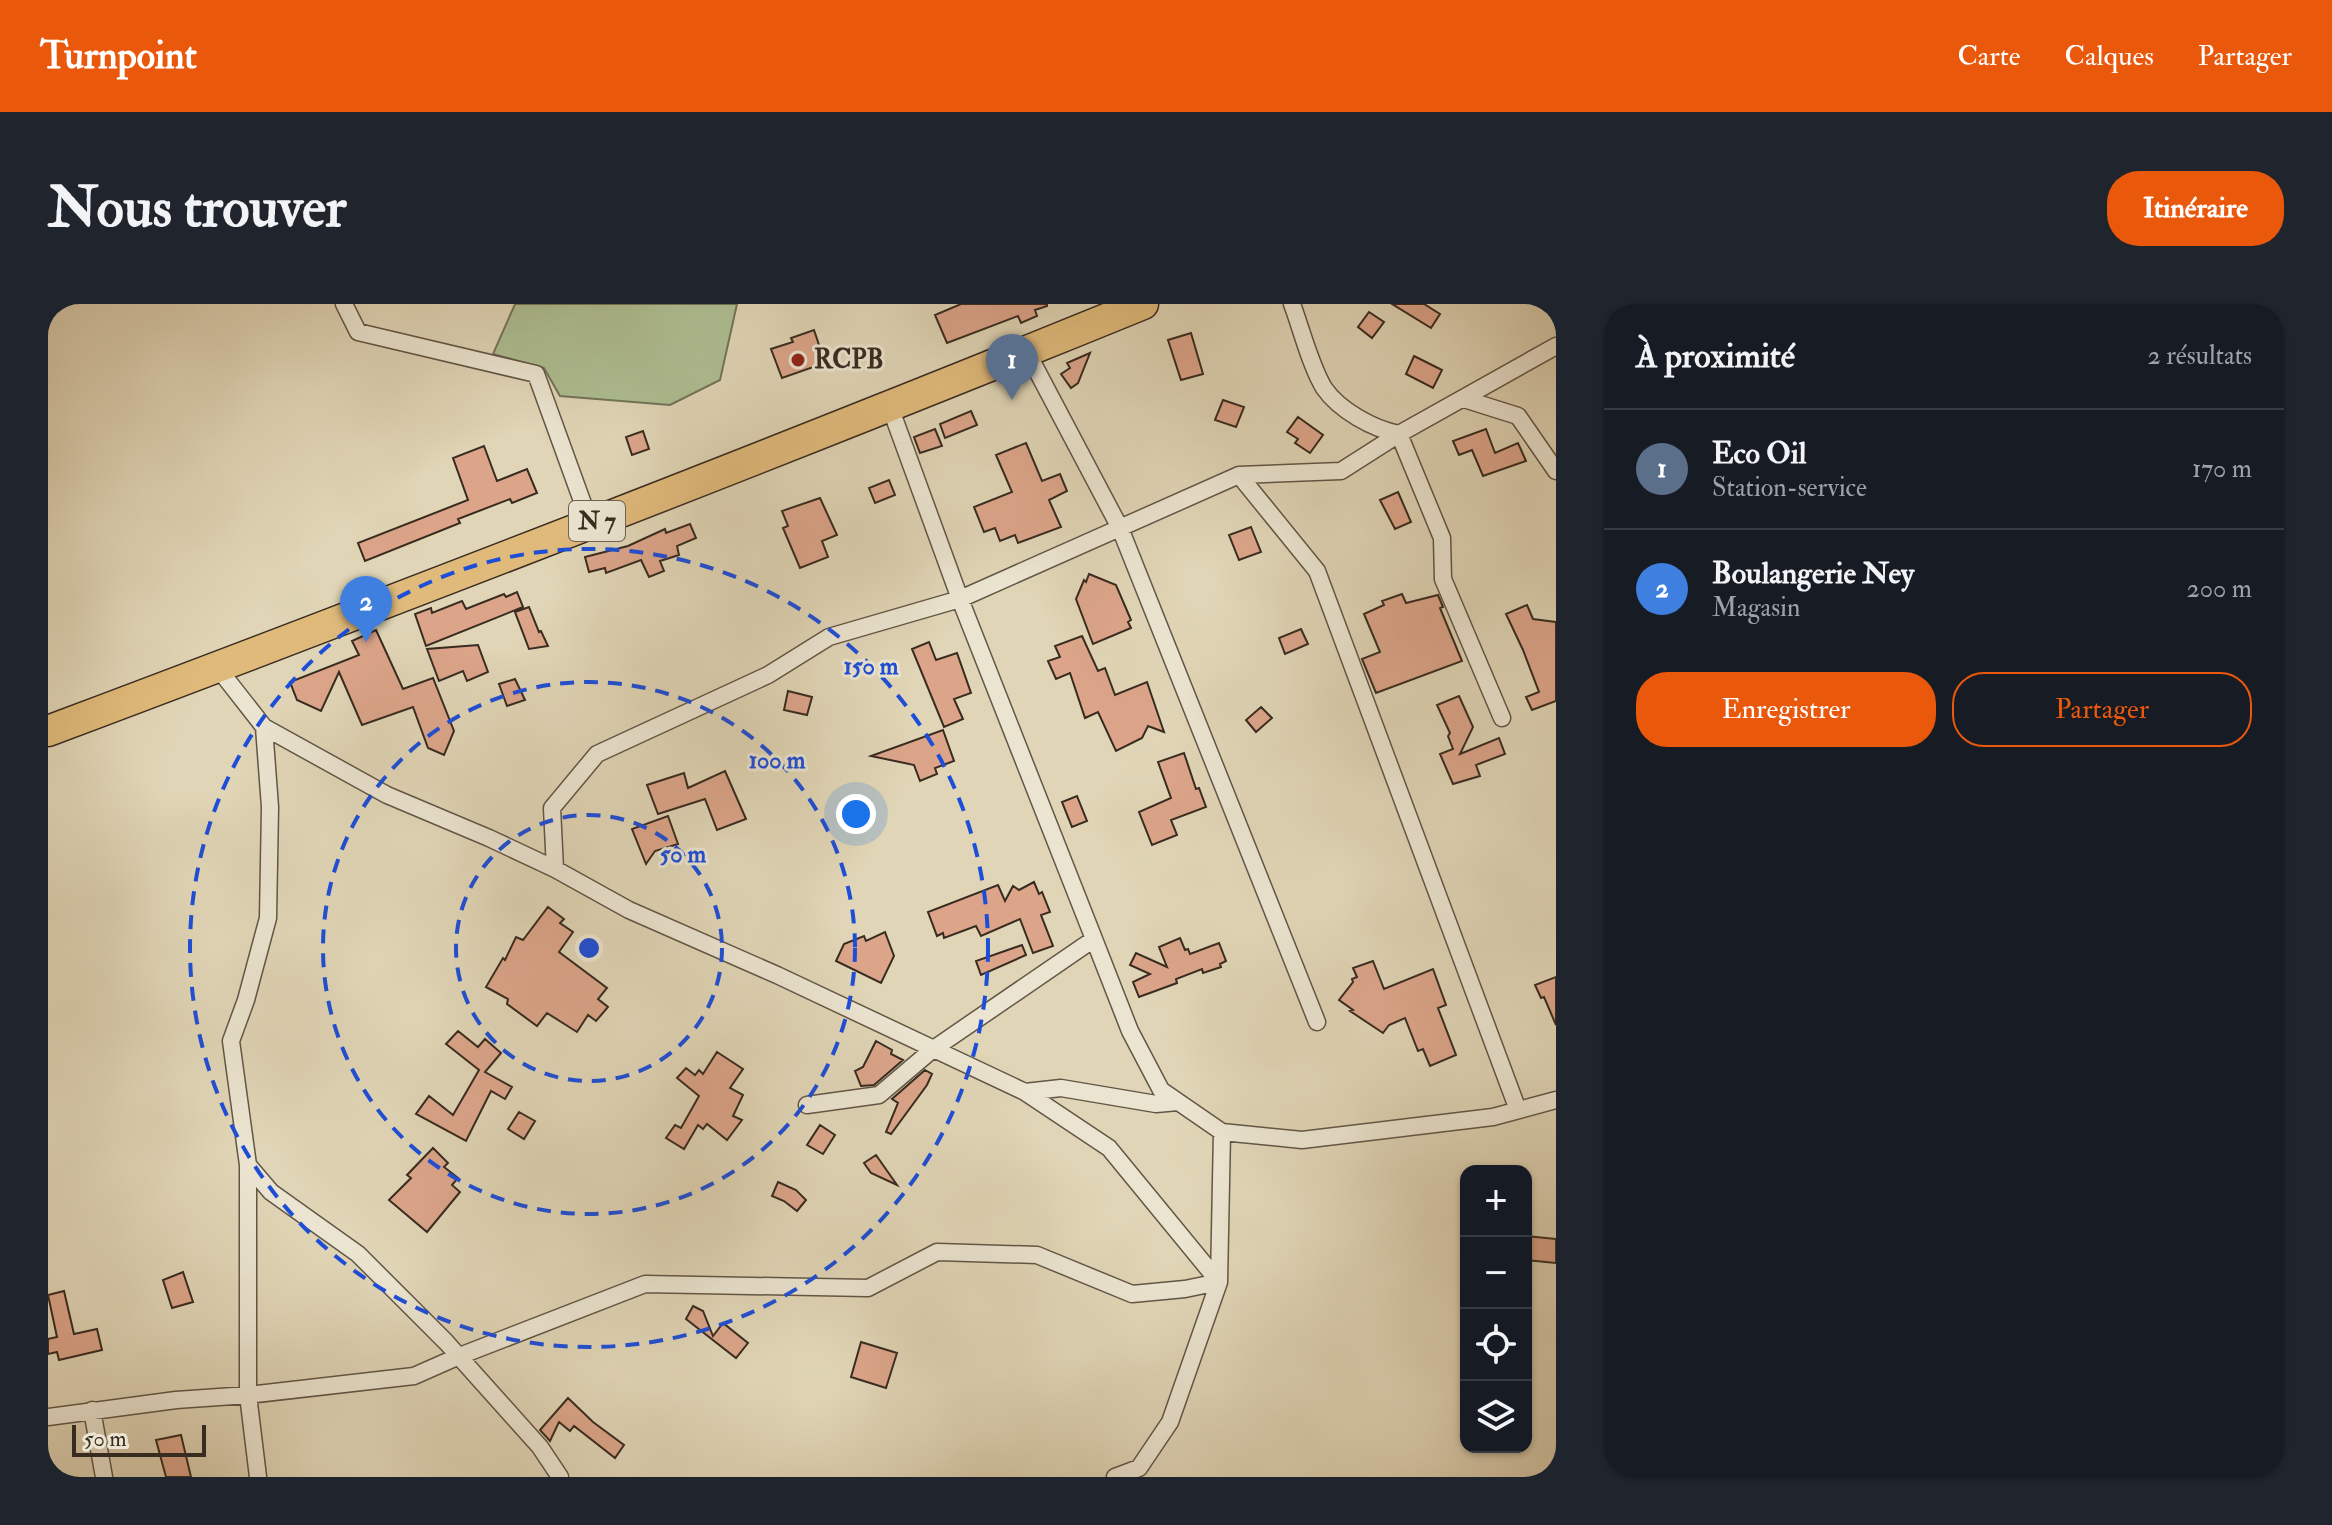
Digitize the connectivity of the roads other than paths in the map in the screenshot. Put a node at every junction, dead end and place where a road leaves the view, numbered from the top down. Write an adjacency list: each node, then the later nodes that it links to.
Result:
1 (344, 304): 11 (street)
2 (1143, 304): 5 (highway, N 7)
3 (1292, 304): 8 (street)
4 (1556, 346): 6 (street)
5 (1027, 352): 7 (highway, N 7); 12 (street)
6 (1464, 399): 8 (street); 9 (street)
7 (890, 407): 11 (highway, N 7); 13 (street)
8 (1399, 434): 10 (street); 15 (street)
9 (1556, 471)
10 (1239, 475): 12 (street); 26 (street)
11 (590, 523): 14 (highway, N 7)
12 (1120, 528): 13 (street); 20 (street)
13 (960, 599): 18 (street); 19 (street)
14 (217, 667): 16 (street); 17 (highway, N 7)
15 (1502, 718)
16 (264, 727): 18 (street); 28 (street)
17 (48, 731)
18 (555, 869): 21 (street)
19 (1094, 939): 21 (street); 24 (street)
20 (1317, 1022)
21 (932, 1050): 22 (street); 25 (street)
22 (1025, 1092): 24 (street); 29 (street)
23 (1556, 1100): 26 (street)
24 (1178, 1102): 27 (street)
25 (807, 1105)
26 (1518, 1110): 27 (street)
27 (1222, 1132): 29 (street)
28 (248, 1165): 30 (street); 31 (street)
29 (1219, 1282): 30 (street); 37 (street)
30 (457, 1357): 31 (street); 36 (street)
31 (248, 1395): 32 (street); 35 (street)
32 (92, 1410): 33 (street); 34 (street)
33 (48, 1417)
34 (104, 1477)
35 (258, 1477)
36 (560, 1477)
37 (1115, 1477)

